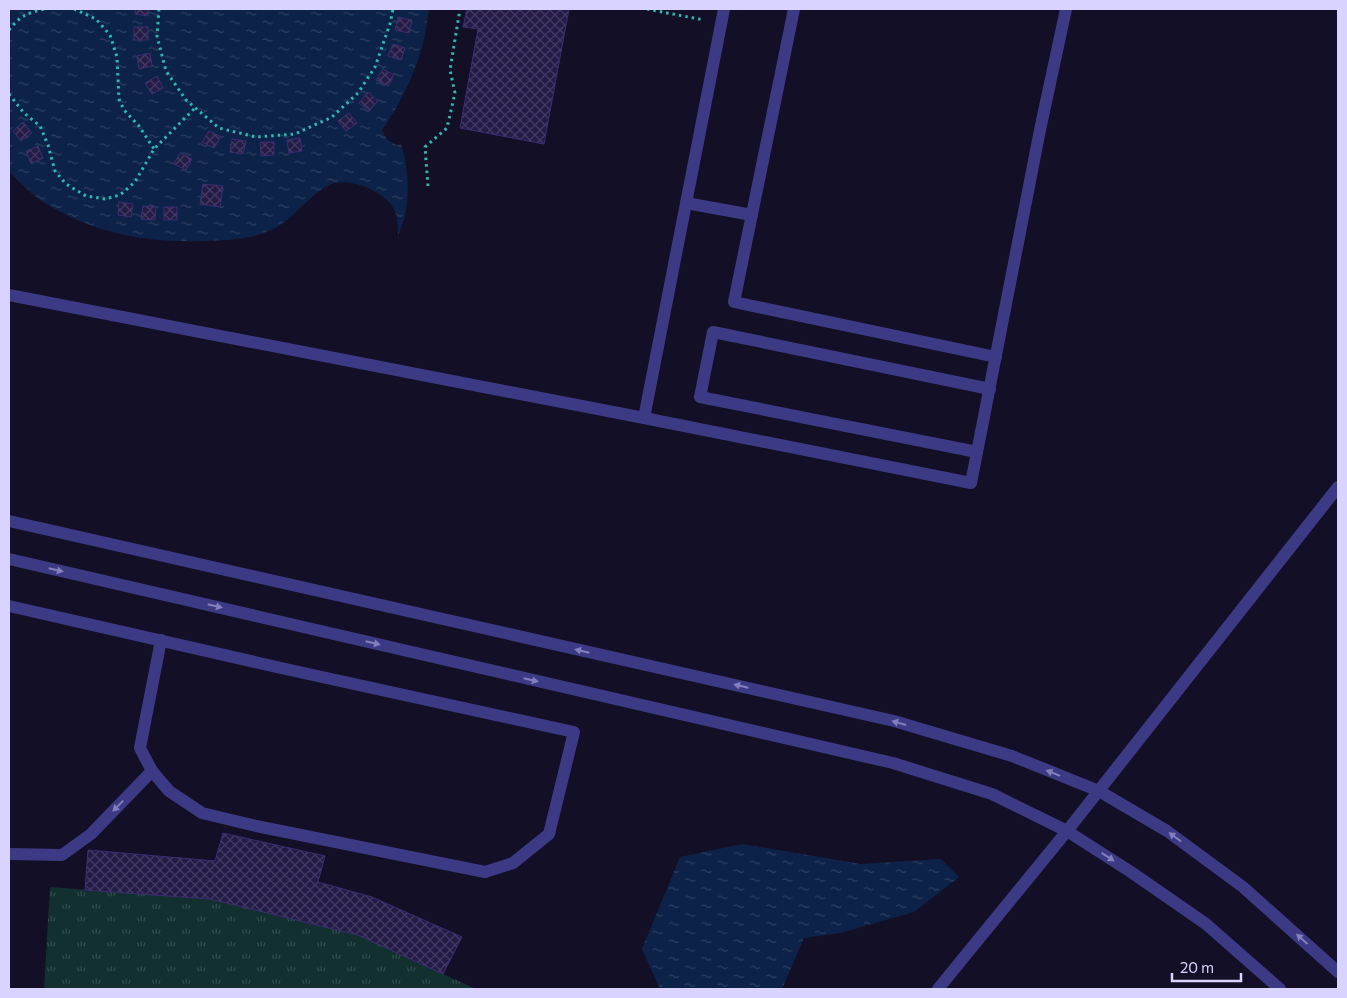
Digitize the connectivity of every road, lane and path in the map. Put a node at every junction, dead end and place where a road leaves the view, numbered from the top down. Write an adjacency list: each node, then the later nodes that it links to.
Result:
1 (44, 9): 11 (path)
2 (74, 9): 14 (path)
3 (159, 9): 13 (path)
4 (393, 9): 13 (path)
5 (460, 9): 15 (path)
6 (647, 9): 10 (path)
7 (724, 9): 10 (street); 16 (street)
8 (794, 9): 17 (street)
9 (1066, 9): 20 (street)
10 (721, 24): 18 (street)
11 (9, 30)
12 (9, 94): 14 (path)
13 (195, 108): 14 (path)
14 (154, 149)
15 (428, 186)
16 (686, 203): 17 (street); 18 (street)
17 (752, 215): 20 (street)
18 (678, 246): 22 (street)
19 (9, 295): 22 (street)
20 (996, 357): 21 (street)
21 (990, 389): 23 (street); 23 (street)
22 (644, 418): 23 (street)
23 (977, 452)
24 (1338, 486): 30 (street)
25 (9, 521): 30 (street, one-way to 25)
26 (9, 559): 31 (street, one-way to 31)
27 (9, 606): 28 (street)
28 (160, 640): 29 (street); 29 (street)
29 (152, 771): 32 (street, one-way to 32)
30 (1099, 791): 31 (street); 33 (street, one-way to 30)
31 (1067, 831): 34 (street); 35 (street, one-way to 35)
32 (9, 854)
33 (1338, 972)
34 (938, 989)
35 (1280, 989)

